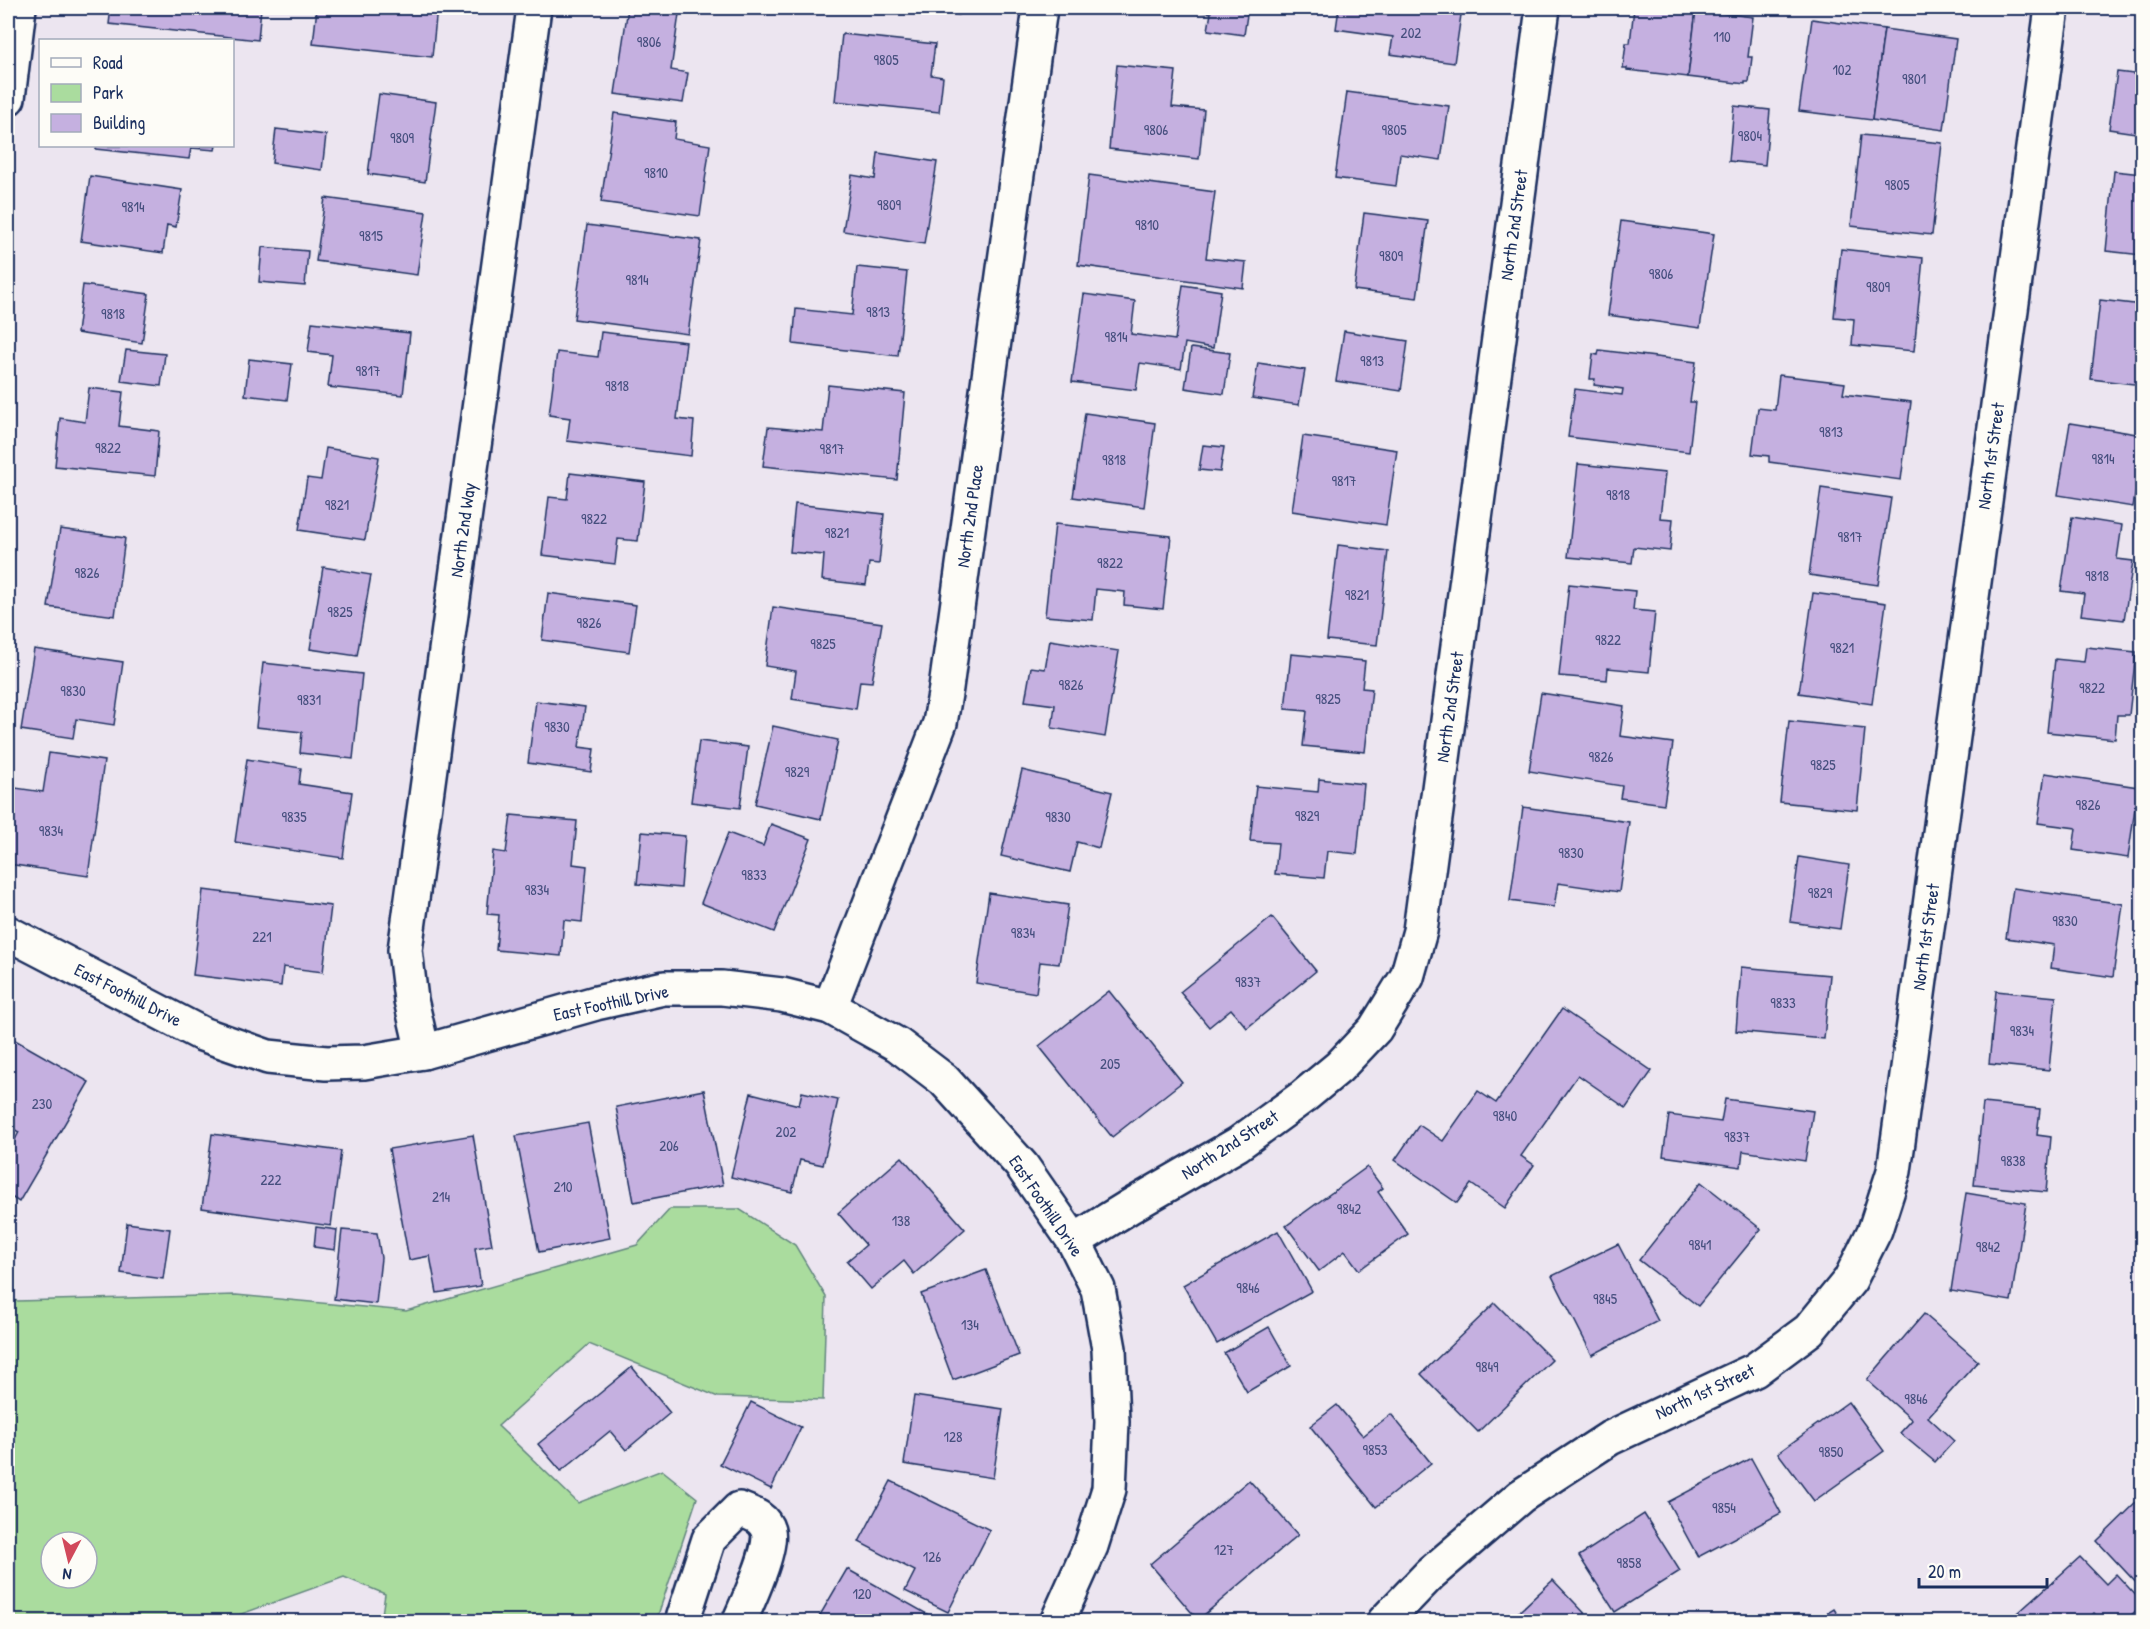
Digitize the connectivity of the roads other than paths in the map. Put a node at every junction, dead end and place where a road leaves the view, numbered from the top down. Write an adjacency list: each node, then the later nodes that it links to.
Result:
1 (19, 8): 6 (street)
2 (534, 8): 9 (street, North 2nd Way)
3 (1040, 8): 8 (street, North 2nd Place)
4 (1543, 8): 10 (street, North 2nd Street)
5 (2052, 8): 14 (street, North 1st Street)
6 (8, 98)
7 (8, 933): 9 (street, East Foothill Drive)
8 (830, 1007): 9 (street, East Foothill Drive); 10 (street, East Foothill Drive)
9 (423, 1052)
10 (1074, 1241): 13 (street, East Foothill Drive)
11 (682, 1622): 12 (street)
12 (739, 1622)
13 (1057, 1622)
14 (1384, 1622)

